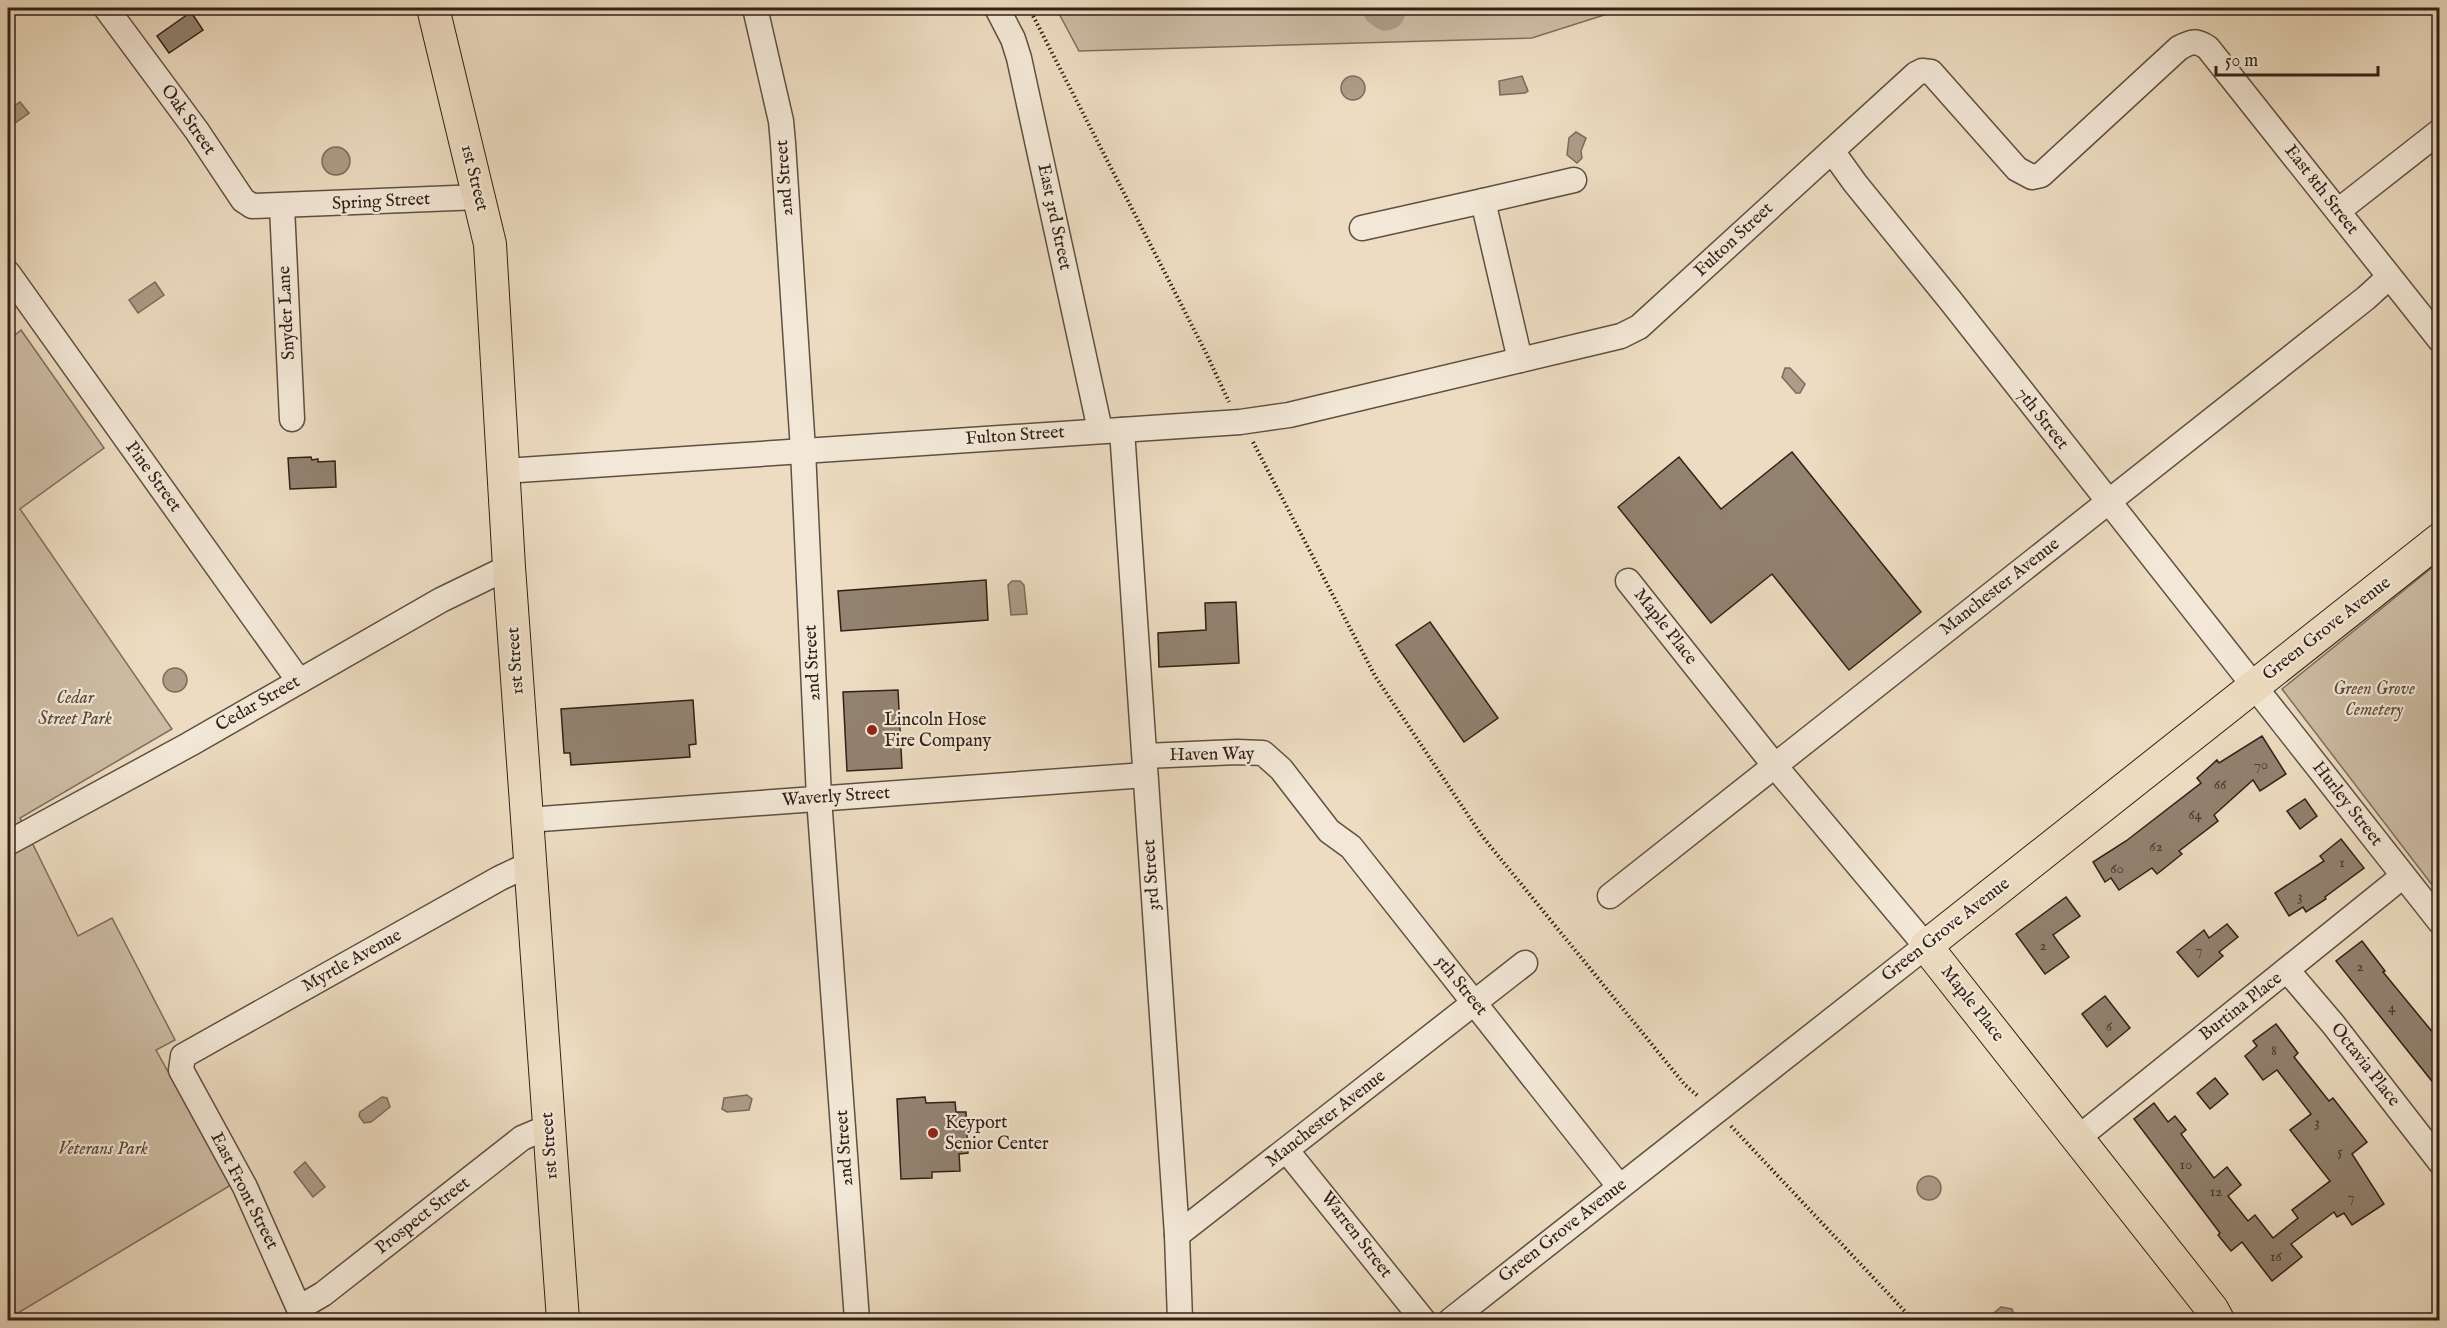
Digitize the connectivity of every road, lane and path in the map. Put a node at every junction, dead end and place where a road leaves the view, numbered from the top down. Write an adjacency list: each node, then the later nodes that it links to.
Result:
1 (106, 8): 12 (street, Oak Street)
2 (433, 8): 10 (main road, 1st Street)
3 (755, 8): 22 (street, 2nd Street)
4 (998, 8): 21 (street, East 3rd Street)
5 (1029, 8): 20 (path)
6 (2199, 42): 8 (street, Fulton Street); 13 (street, East 8th Street)
7 (2439, 131): 13 (street)
8 (1833, 151): 18 (street, Fulton Street); 24 (street, 7th Street)
9 (1574, 180): 11 (street)
10 (480, 197): 12 (street, Spring Street); 23 (main road, 1st Street)
11 (1483, 201): 14 (street); 18 (street)
12 (282, 207): 19 (street, Snyder Lane)
13 (2338, 211): 16 (street, East 8th Street)
14 (1362, 228)
15 (8, 273): 28 (street, Pine Street)
16 (2389, 277): 17 (street, East 8th Street); 24 (street, Manchester Avenue)
17 (2439, 340)
18 (1520, 360): 20 (street, Fulton Street)
19 (292, 419)
20 (1240, 422): 21 (street, Fulton Street); 45 (path)
21 (1111, 430): 22 (street, Fulton Street); 30 (street, 3rd Street)
22 (803, 450): 23 (street, Fulton Street); 33 (street, 2nd Street)
23 (504, 471): 26 (main road, 1st Street)
24 (2108, 502): 29 (street, 7th Street); 31 (street, Manchester Avenue)
25 (2439, 539): 29 (main road, Green Grove Avenue)
26 (509, 567): 28 (street, Cedar Street); 34 (main road, 1st Street)
27 (1628, 581): 31 (street, Maple Place)
28 (299, 681): 35 (street, Cedar Street)
29 (2254, 687): 37 (street, Hurley Street); 40 (main road, Green Grove Avenue)
30 (1145, 765): 32 (street, Haven Way); 33 (street, Waverly Street); 51 (street, 3rd Street)
31 (1775, 766): 38 (street, Manchester Avenue); 40 (street, Maple Place)
32 (1298, 792): 43 (street, 5th Street)
33 (819, 798): 34 (street, Waverly Street); 54 (street, 2nd Street)
34 (527, 820): 36 (main road, 1st Street)
35 (8, 843)
36 (530, 864): 44 (street, Myrtle Avenue); 46 (main road, 1st Street)
37 (2403, 876): 39 (street, Hurley Street); 42 (street, Burtina Place)
38 (1610, 896)
39 (2439, 922)
40 (1926, 946): 45 (street, Green Grove Avenue); 47 (main road, Maple Place)
41 (1525, 963): 43 (street, Manchester Avenue)
42 (2287, 970): 47 (street, Burtina Place); 49 (street, Octavia Place)
43 (1474, 1002): 48 (street, Manchester Avenue); 50 (street, 5th Street)
44 (180, 1064): 52 (street, East Front Street)
45 (1716, 1112): 50 (street, Green Grove Avenue); 58 (path)
46 (548, 1127): 52 (street, Prospect Street); 53 (main road, 1st Street)
47 (2078, 1138): 59 (main road, Maple Place)
48 (1287, 1150): 51 (street, Manchester Avenue); 56 (street, Warren Street)
49 (2439, 1162)
50 (1619, 1186): 57 (street, Green Grove Avenue)
51 (1178, 1235): 55 (street, 3rd Street)
52 (301, 1314)
53 (563, 1320)
54 (857, 1320)
55 (1180, 1320)
56 (1423, 1320)
57 (1451, 1320)
58 (1913, 1320)
59 (2218, 1320)

